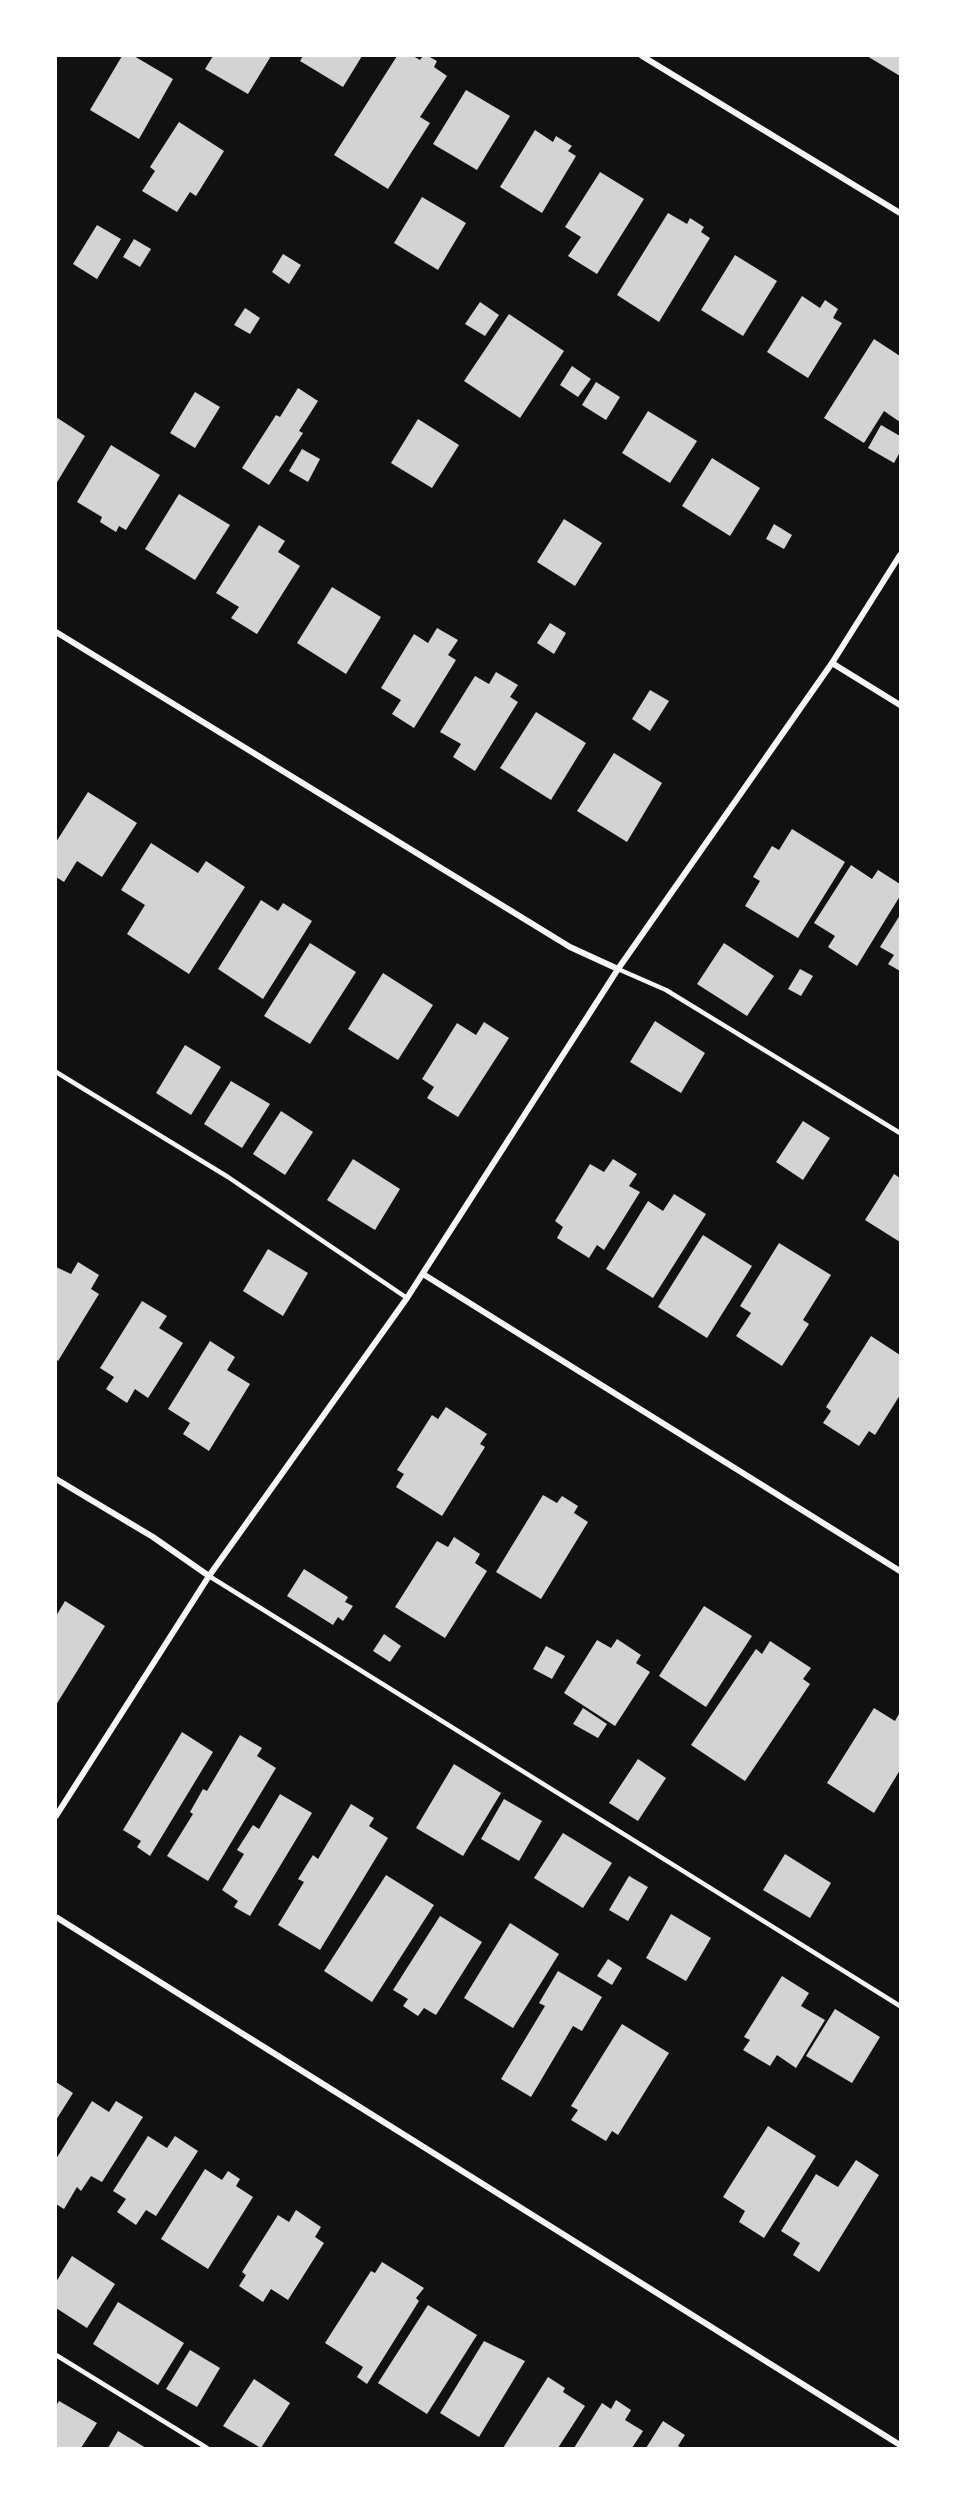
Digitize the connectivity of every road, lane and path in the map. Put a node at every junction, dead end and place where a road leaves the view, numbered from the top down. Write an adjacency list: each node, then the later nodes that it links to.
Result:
1 (642, 56): 2 (street)
2 (900, 213)
3 (900, 555): 5 (street)
4 (56, 632): 7 (street)
5 (832, 663): 6 (street); 7 (street)
6 (900, 705)
7 (618, 969): 9 (lane); 10 (street)
8 (56, 1072): 11 (lane)
9 (900, 1133)
10 (423, 1274): 11 (street); 13 (street)
11 (407, 1298): 14 (street)
12 (56, 1479): 14 (street)
13 (900, 1571)
14 (209, 1576): 15 (street); 17 (lane)
15 (56, 1816)
16 (56, 1917): 19 (street)
17 (900, 2006)
18 (56, 2355): 20 (lane)
19 (900, 2445)
20 (207, 2448)

